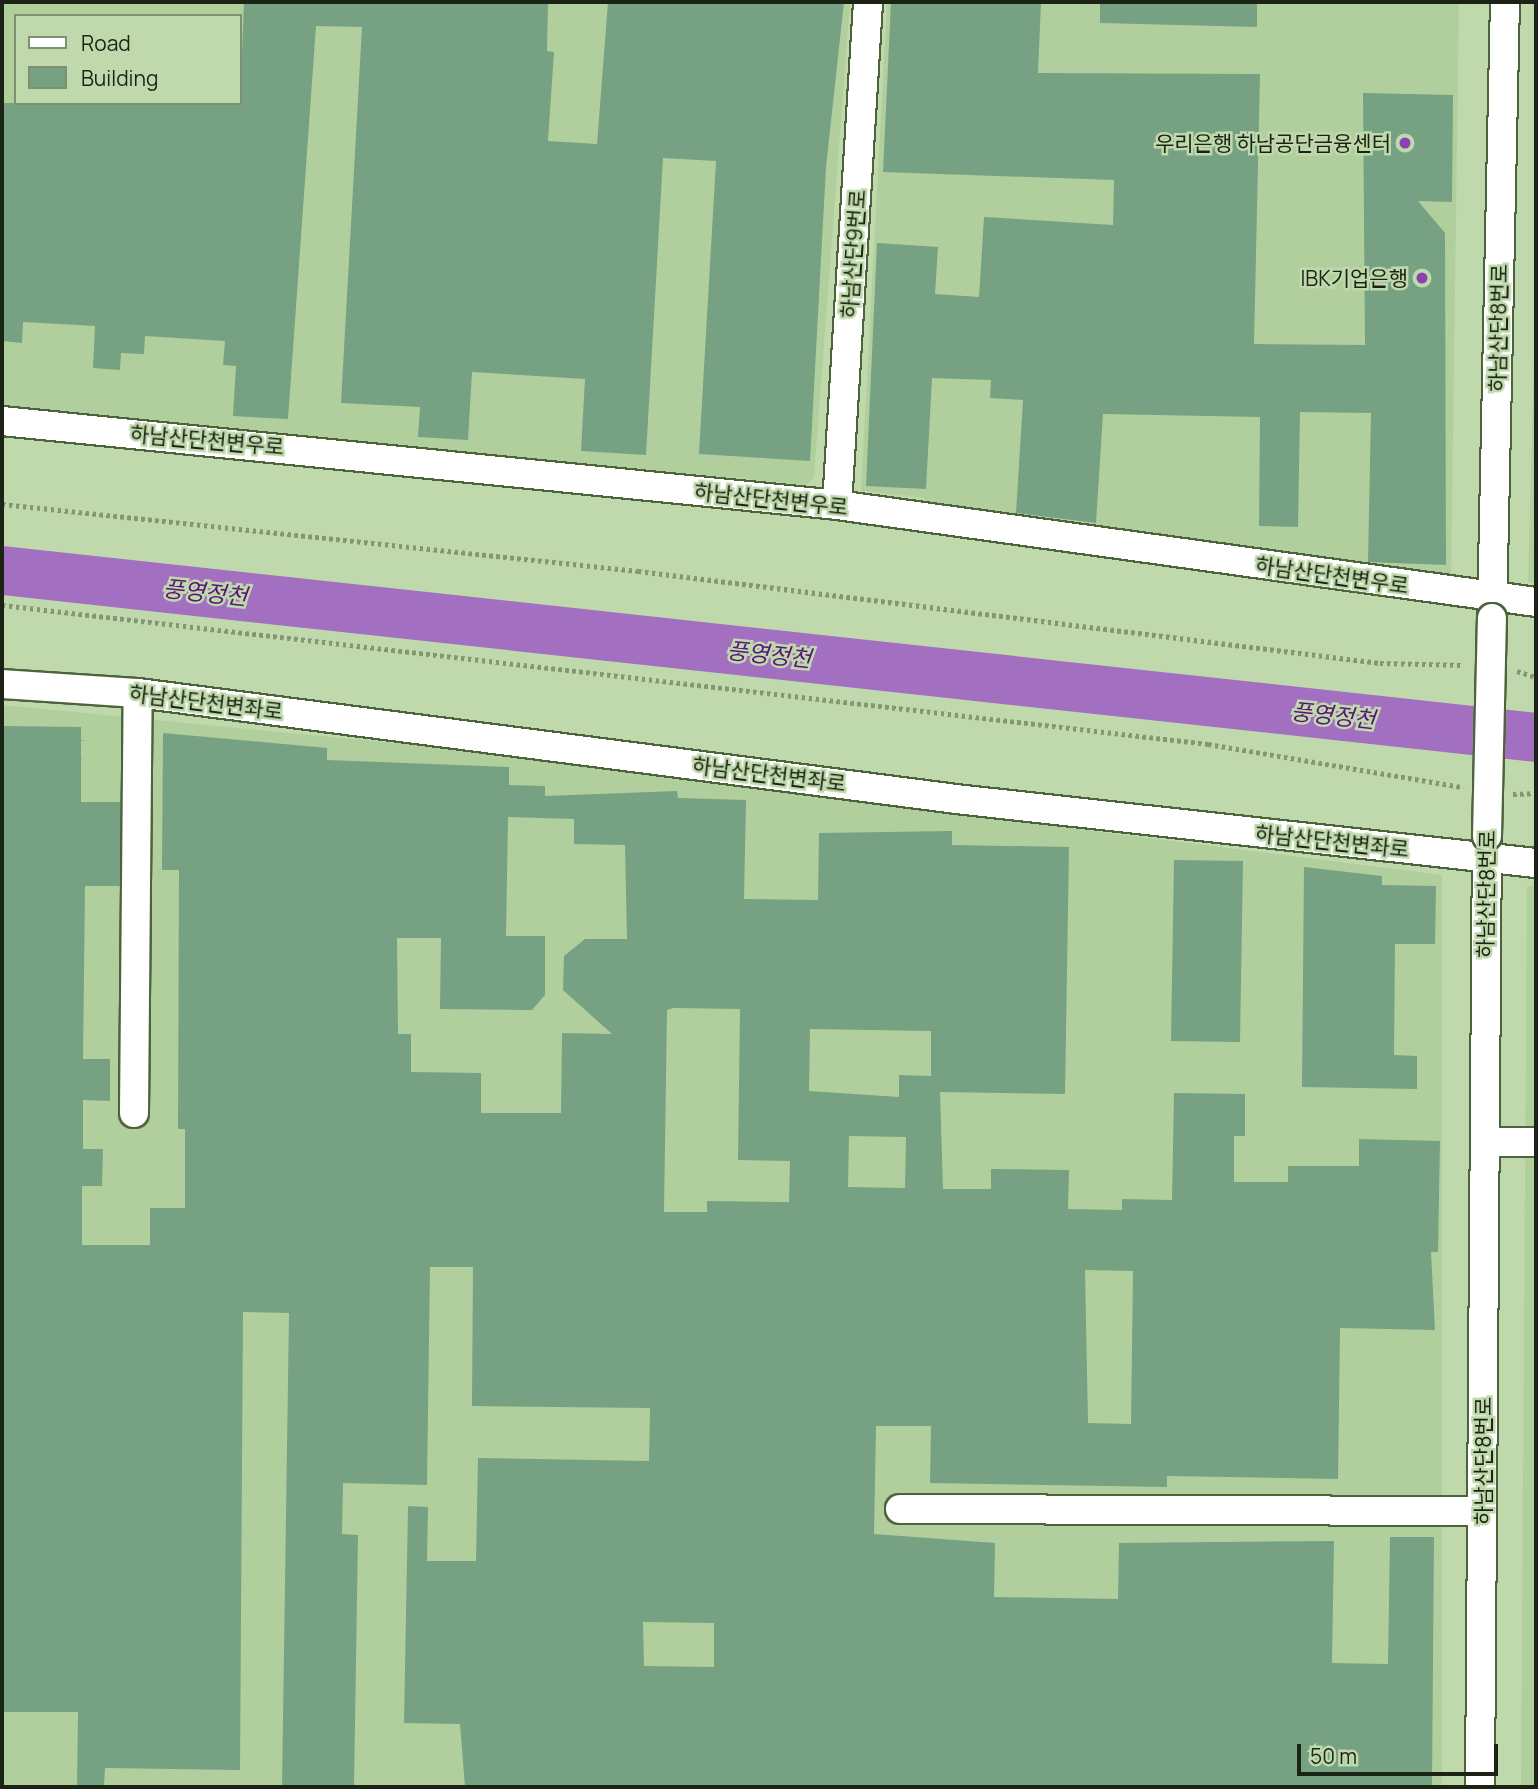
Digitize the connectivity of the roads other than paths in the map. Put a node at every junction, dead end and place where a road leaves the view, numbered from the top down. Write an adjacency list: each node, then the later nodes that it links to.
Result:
1 (868, 2): 4 (street, 하남산단9번로)
2 (1505, 2): 6 (street, 하남산단8번로)
3 (2, 421): 4 (street, 하남산단천변우로)
4 (837, 505): 6 (street, 하남산단천변우로)
5 (1536, 602): 6 (street, 하남산단천변우로)
6 (1492, 608): 9 (street, 하남산단8번로, bridge)
7 (2, 684): 8 (street, 하남산단천변좌로)
8 (138, 693): 9 (street, 하남산단천변좌로); 11 (street)
9 (1487, 847): 10 (street, 하남산단천변좌로); 12 (street, 하남산단8번로)
10 (1536, 863)
11 (134, 1113)
12 (1485, 1142): 13 (street); 15 (street, 하남산단8번로)
13 (1536, 1142)
14 (900, 1508): 15 (street)
15 (1482, 1511): 16 (street, 하남산단8번로)
16 (1480, 1787)

